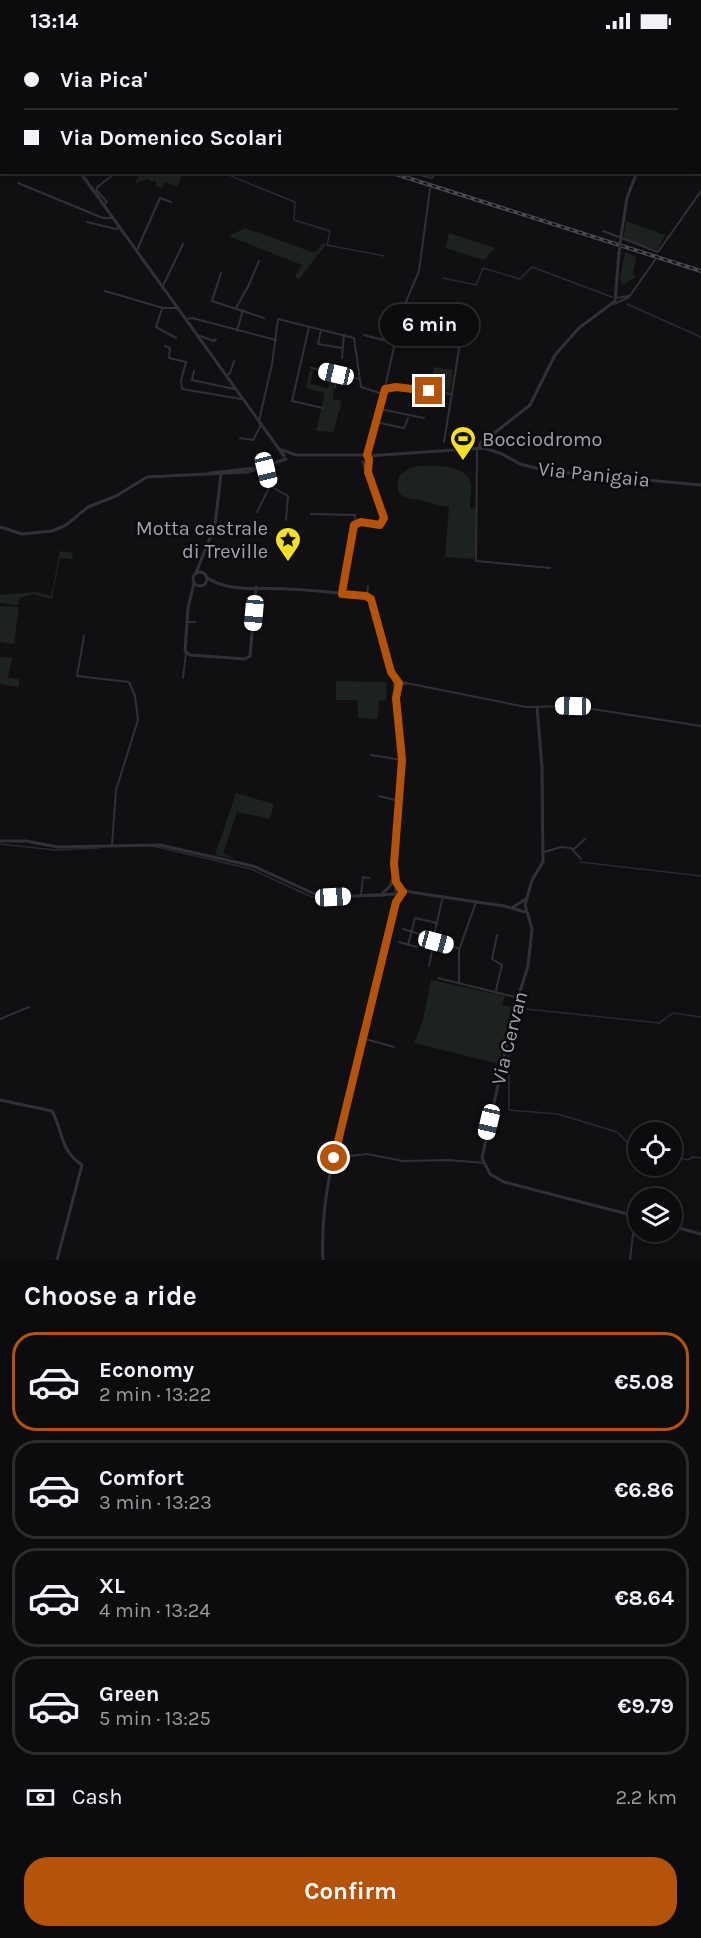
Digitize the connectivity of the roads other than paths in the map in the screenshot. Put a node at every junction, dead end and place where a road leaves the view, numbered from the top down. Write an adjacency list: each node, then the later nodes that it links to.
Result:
1 (82, 174): 9 (street)
2 (114, 174): 9 (street)
3 (416, 174): 4 (street)
4 (435, 174)
5 (636, 174): 22 (street, bridge)
6 (18, 183): 11 (street)
7 (430, 189): 46 (street)
8 (701, 191): 14 (street)
9 (97, 193): 11 (street)
10 (171, 202): 16 (street)
11 (112, 218): 13 (street)
12 (87, 222): 13 (street)
13 (119, 227): 16 (street)
14 (603, 231)
15 (183, 244): 20 (street)
16 (136, 251): 20 (street)
17 (656, 260): 23 (street)
18 (260, 261): 30 (street)
19 (221, 273): 30 (street)
20 (162, 288): 29 (street)
21 (105, 291): 28 (street)
22 (617, 291): 24 (street); 25 (street)
23 (631, 294): 24 (street); 26 (street)
24 (621, 297): 25 (street)
25 (616, 298): 26 (street); 27 (street)
26 (621, 301): 27 (street)
27 (612, 305): 72 (street)
28 (163, 308): 29 (street); 43 (street)
29 (177, 308): 33 (street)
30 (236, 308): 31 (street)
31 (243, 310): 32 (street); 38 (street)
32 (264, 318)
33 (185, 319): 34 (street); 35 (street)
34 (195, 319): 35 (street); 38 (street)
35 (189, 324): 41 (street)
36 (310, 326): 37 (street); 45 (street); 64 (street)
37 (322, 329): 39 (street); 48 (street)
38 (237, 331): 45 (street)
39 (344, 334): 48 (street); 55 (street)
40 (364, 335): 46 (street)
41 (197, 336): 44 (street); 54 (street)
42 (461, 337): 62 (street)
43 (176, 338)
44 (216, 339)
45 (276, 340): 69 (street)
46 (394, 343): 56 (street)
47 (165, 346): 63 (street)
48 (342, 348): 49 (street)
49 (342, 358)
50 (234, 361): 54 (street)
51 (311, 368): 53 (street)
52 (194, 371): 59 (street)
53 (336, 374): 55 (street); 57 (street)
54 (225, 376): 59 (street)
55 (360, 379): 61 (street)
56 (386, 383): 58 (street); 60 (street)
57 (335, 387)
58 (396, 387): 60 (street); 62 (street)
59 (234, 389): 63 (street)
60 (385, 389): 61 (street)
61 (383, 394): 65 (street)
62 (452, 394): 71 (street)
63 (242, 399): 69 (street)
64 (323, 408)
65 (379, 409): 67 (street); 68 (street)
66 (408, 418): 68 (street)
67 (424, 418)
68 (375, 422): 74 (street)
69 (260, 423): 70 (street); 73 (street)
70 (240, 438)
71 (444, 442)
72 (483, 445): 74 (street); 79 (street, Via Panigaia); 87 (street)
73 (287, 456): 74 (street); 75 (street)
74 (366, 458): 84 (street)
75 (264, 467): 76 (street); 80 (street)
76 (230, 473): 77 (street); 78 (street)
77 (214, 474): 78 (street); 85 (street)
78 (221, 477): 86 (street)
79 (701, 485)
80 (270, 486): 81 (street); 83 (street)
81 (257, 512)
82 (311, 514): 84 (street)
83 (286, 520)
84 (356, 523): 97 (street)
85 (0, 527)
86 (202, 562): 88 (street); 89 (street)
87 (550, 568)
88 (196, 573): 89 (street); 92 (street)
89 (203, 573): 90 (street)
90 (206, 577): 91 (street); 93 (street)
91 (214, 582): 93 (street); 95 (street)
92 (194, 583): 93 (street); 96 (street)
93 (201, 585): 96 (street)
94 (368, 586): 98 (street)
95 (256, 587): 97 (street); 102 (street)
96 (193, 592): 99 (street)
97 (342, 594): 98 (street)
98 (369, 597): 105 (street)
99 (187, 622): 100 (street); 102 (street)
100 (195, 622)
101 (84, 636): 114 (street)
102 (186, 653): 103 (street)
103 (183, 678)
104 (406, 683): 105 (street); 106 (street)
105 (396, 684): 109 (street)
106 (537, 707): 107 (street); 116 (street)
107 (701, 726)
108 (370, 755): 109 (street)
109 (402, 760): 111 (street)
110 (379, 796): 111 (street)
111 (399, 801): 118 (street)
112 (585, 839): 115 (street)
113 (0, 841): 114 (street)
114 (112, 845): 121 (street)
115 (574, 849): 116 (street); 117 (street)
116 (544, 852): 125 (street)
117 (581, 859)
118 (394, 870): 120 (street); 122 (street)
119 (369, 878): 121 (street)
120 (399, 892): 122 (street); 123 (street); 142 (street)
121 (360, 895): 122 (street)
122 (380, 895)
123 (443, 896): 124 (street); 126 (street)
124 (476, 902): 125 (street); 134 (street)
125 (522, 906): 139 (street, Via Cervan)
126 (437, 923): 128 (street); 130 (street)
127 (403, 929): 128 (street)
128 (411, 932): 130 (street); 132 (street)
129 (497, 935): 138 (street)
130 (434, 940): 134 (street); 135 (street)
131 (399, 942): 132 (street)
132 (408, 945): 133 (street)
133 (417, 947)
134 (459, 950): 137 (street)
135 (429, 966)
136 (438, 978): 137 (street)
137 (459, 983): 138 (street)
138 (495, 992): 139 (street)
139 (519, 998): 146 (street, Via Cervan)
140 (29, 1007): 141 (street)
141 (0, 1019)
142 (364, 1039): 143 (street); 145 (street)
143 (394, 1047)
144 (0, 1100): 151 (street)
145 (333, 1158): 146 (street); 152 (street)
146 (484, 1163): 147 (street)
147 (628, 1215)
148 (682, 1229): 149 (street)
149 (701, 1234)
150 (633, 1242): 153 (street)
151 (57, 1260)
152 (324, 1260)
153 (630, 1260)

